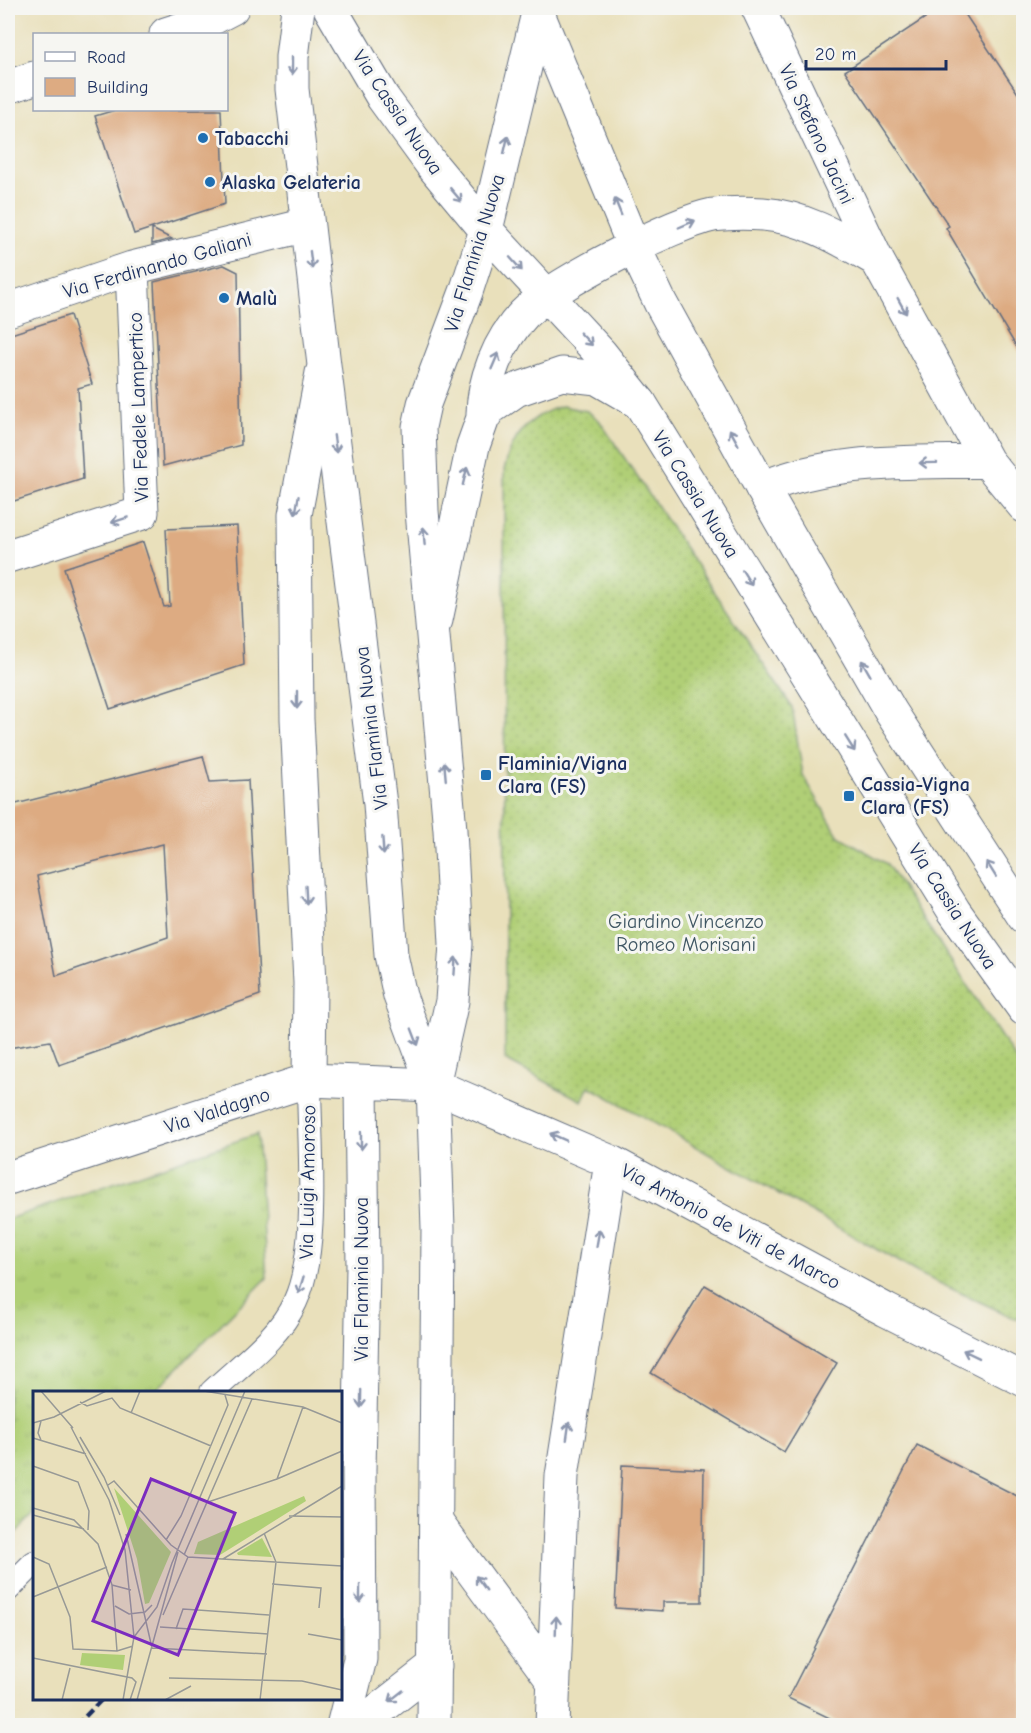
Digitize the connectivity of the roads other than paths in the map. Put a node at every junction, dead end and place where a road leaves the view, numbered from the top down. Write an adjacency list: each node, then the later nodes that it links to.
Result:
1 (232, 8): 6 (street)
2 (298, 8): 9 (street, Via Flaminia Nuova, one-way to 9)
3 (330, 8): 10 (street, Via Cassia Nuova, one-way to 10)
4 (758, 8): 12 (street, Via Stefano Jacini)
5 (537, 10): 10 (street, Via Flaminia Nuova, one-way to 5); 11 (street, one-way to 5)
6 (169, 33)
7 (33, 78): 8 (street)
8 (8, 87)
9 (307, 225): 13 (street, Via Ferdinando Galiani); 16 (street, Via Flaminia Nuova, one-way to 16)
10 (486, 230): 14 (street, Via Cassia Nuova, one-way to 14); 23 (street, Via Flaminia Nuova, one-way to 10)
11 (634, 247): 12 (street, Via Stefano Jacini, one-way to 12); 14 (street, Via Flaminia Nuova); 20 (street, one-way to 11)
12 (877, 260): 19 (street, Via Stefano Jacini, one-way to 19)
13 (132, 268): 15 (street, Via Ferdinando Galiani); 22 (street, Via Fedele Lampertico, one-way to 22)
14 (546, 297): 17 (street, Via Cassia Nuova, one-way to 17); 18 (street, Via Flaminia Nuova, one-way to 14)
15 (8, 310)
16 (324, 365): 26 (street, Via Flaminia Nuova, one-way to 26); 28 (street, Via Flaminia Nuova, one-way to 28)
17 (640, 403): 18 (street); 25 (street, Via Cassia Nuova, one-way to 25)
18 (483, 418): 23 (street, Via Flaminia Nuova, one-way to 18)
19 (987, 461): 20 (street, one-way to 20); 21 (street, Via Stefano Jacini)
20 (762, 488): 24 (street, one-way to 20)
21 (1023, 506)
22 (8, 556)
23 (433, 636): 28 (street, Via Flaminia Nuova, one-way to 23)
24 (1023, 917)
25 (1023, 1009)
26 (309, 1080): 27 (street, Via Valdagno); 30 (street, Via Valdagno); 32 (lane, Via Luigi Amoroso, one-way to 32)
27 (361, 1083): 28 (street, Via Valdagno); 38 (street, Via Flaminia Nuova, one-way to 38)
28 (433, 1085): 29 (street, Via Antonio de Viti de Marco, one-way to 28); 33 (street, Via Flaminia Nuova)
29 (611, 1162): 31 (street, Via Antonio de Viti de Marco, one-way to 29); 37 (street, one-way to 29)
30 (8, 1178)
31 (1023, 1380)
32 (213, 1391)
33 (436, 1522): 36 (street, Via Flaminia Nuova); 37 (street, one-way to 33)
34 (33, 1564): 35 (lane)
35 (8, 1589)
36 (435, 1666): 39 (street, one-way to 39); 40 (street, Via Flaminia Nuova)
37 (553, 1681): 41 (street)
38 (343, 1725)
39 (358, 1725)
40 (434, 1725)
41 (552, 1725)

